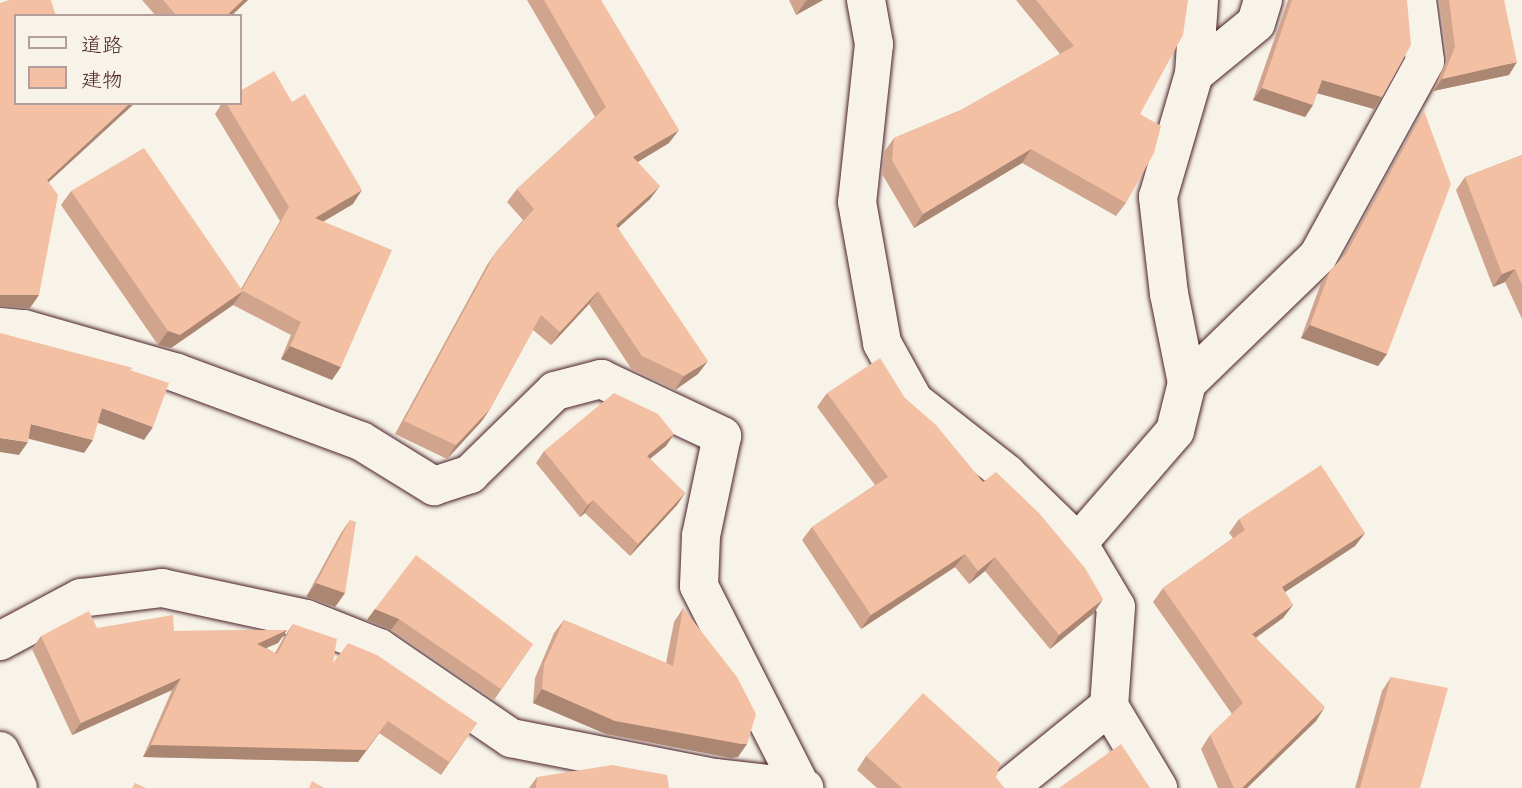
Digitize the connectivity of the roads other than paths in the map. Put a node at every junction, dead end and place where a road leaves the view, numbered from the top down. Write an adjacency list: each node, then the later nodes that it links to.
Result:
1 (866, 0): 8 (street)
2 (1199, 0): 5 (street)
3 (1263, 0): 5 (street)
4 (1417, 0): 7 (street)
5 (1194, 74): 7 (street)
6 (0, 327): 13 (street)
7 (1187, 383): 8 (street)
8 (1078, 543): 10 (street)
9 (0, 641): 12 (street)
10 (1109, 706): 15 (street); 16 (street)
11 (0, 751): 14 (street)
12 (713, 783): 13 (street)
13 (802, 787)
14 (18, 788)
15 (1008, 788)
16 (1158, 788)

